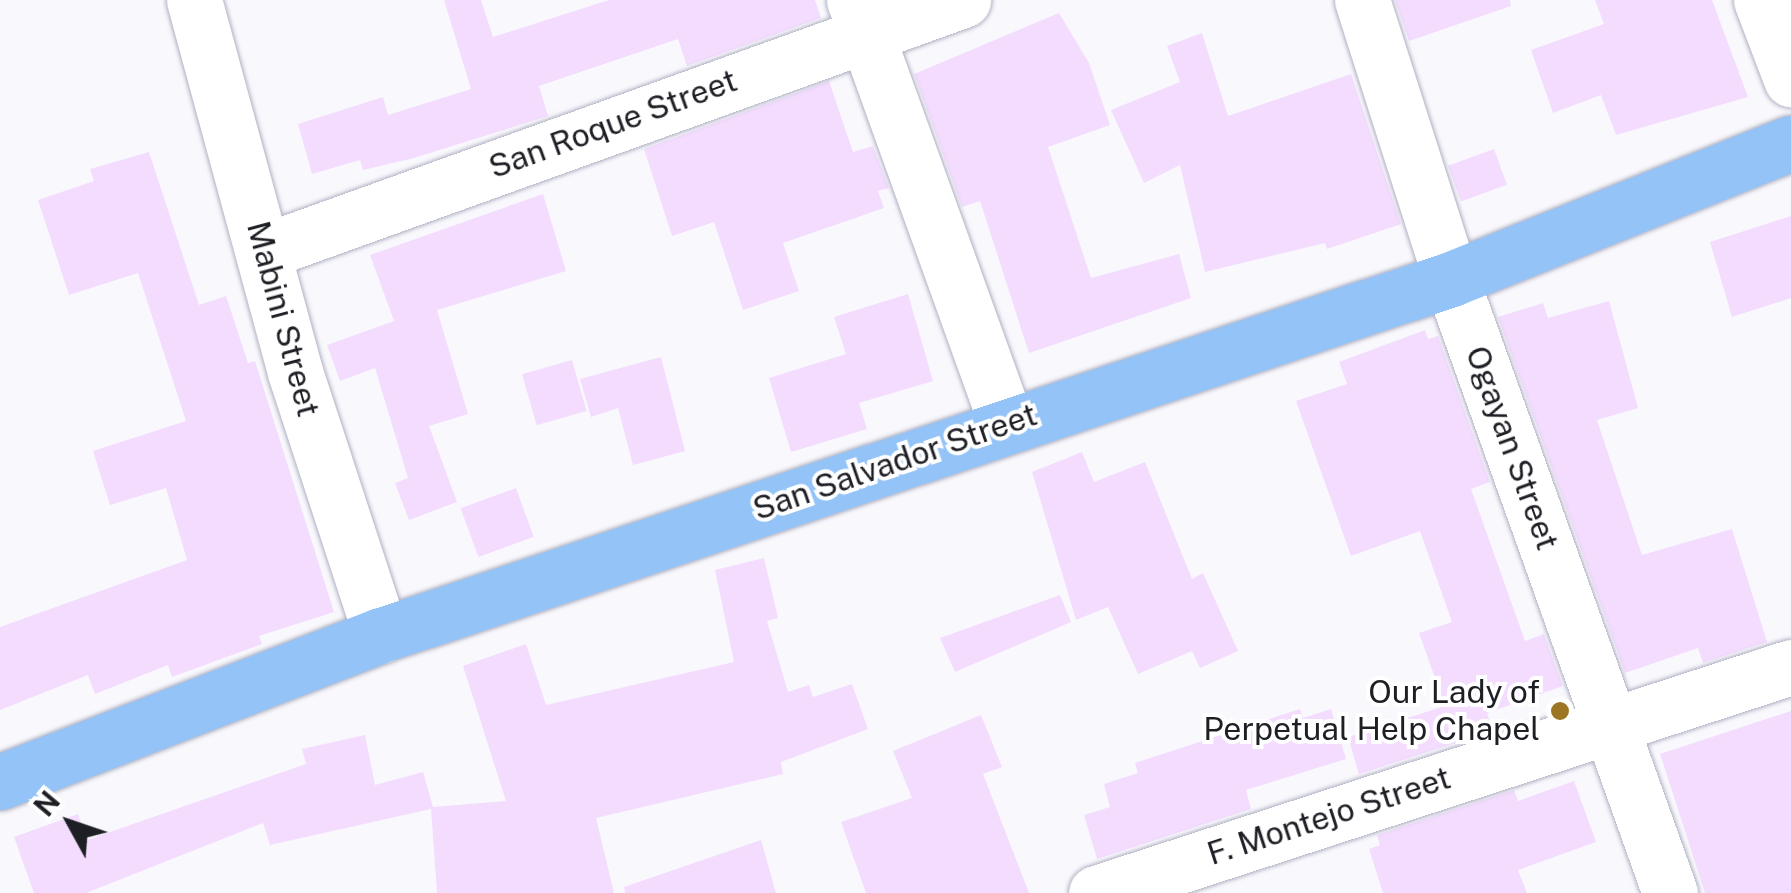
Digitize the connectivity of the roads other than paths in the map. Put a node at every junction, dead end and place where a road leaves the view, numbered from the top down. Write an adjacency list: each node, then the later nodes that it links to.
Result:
1 (194, 0): 8 (street, Mabini Street)
2 (963, 0): 5 (street, San Roque Street)
3 (1362, 0): 9 (street, Ogayan Street)
4 (1761, 0): 6 (street)
5 (860, 16): 8 (street, San Roque Street); 10 (street)
6 (1791, 79)
7 (1791, 144): 9 (highway, San Salvador Street)
8 (264, 251): 11 (street, Mabini Street)
9 (1450, 279): 10 (highway, San Salvador Street); 13 (street, Ogayan Street)
10 (1007, 424): 11 (highway, San Salvador Street)
11 (381, 635): 14 (highway, San Salvador Street)
12 (1791, 668): 13 (street, F. Montejo Street)
13 (1611, 724): 15 (street, F. Montejo Street); 16 (street, Ogayan Street)
14 (0, 782)
15 (1096, 893)
16 (1670, 893)

